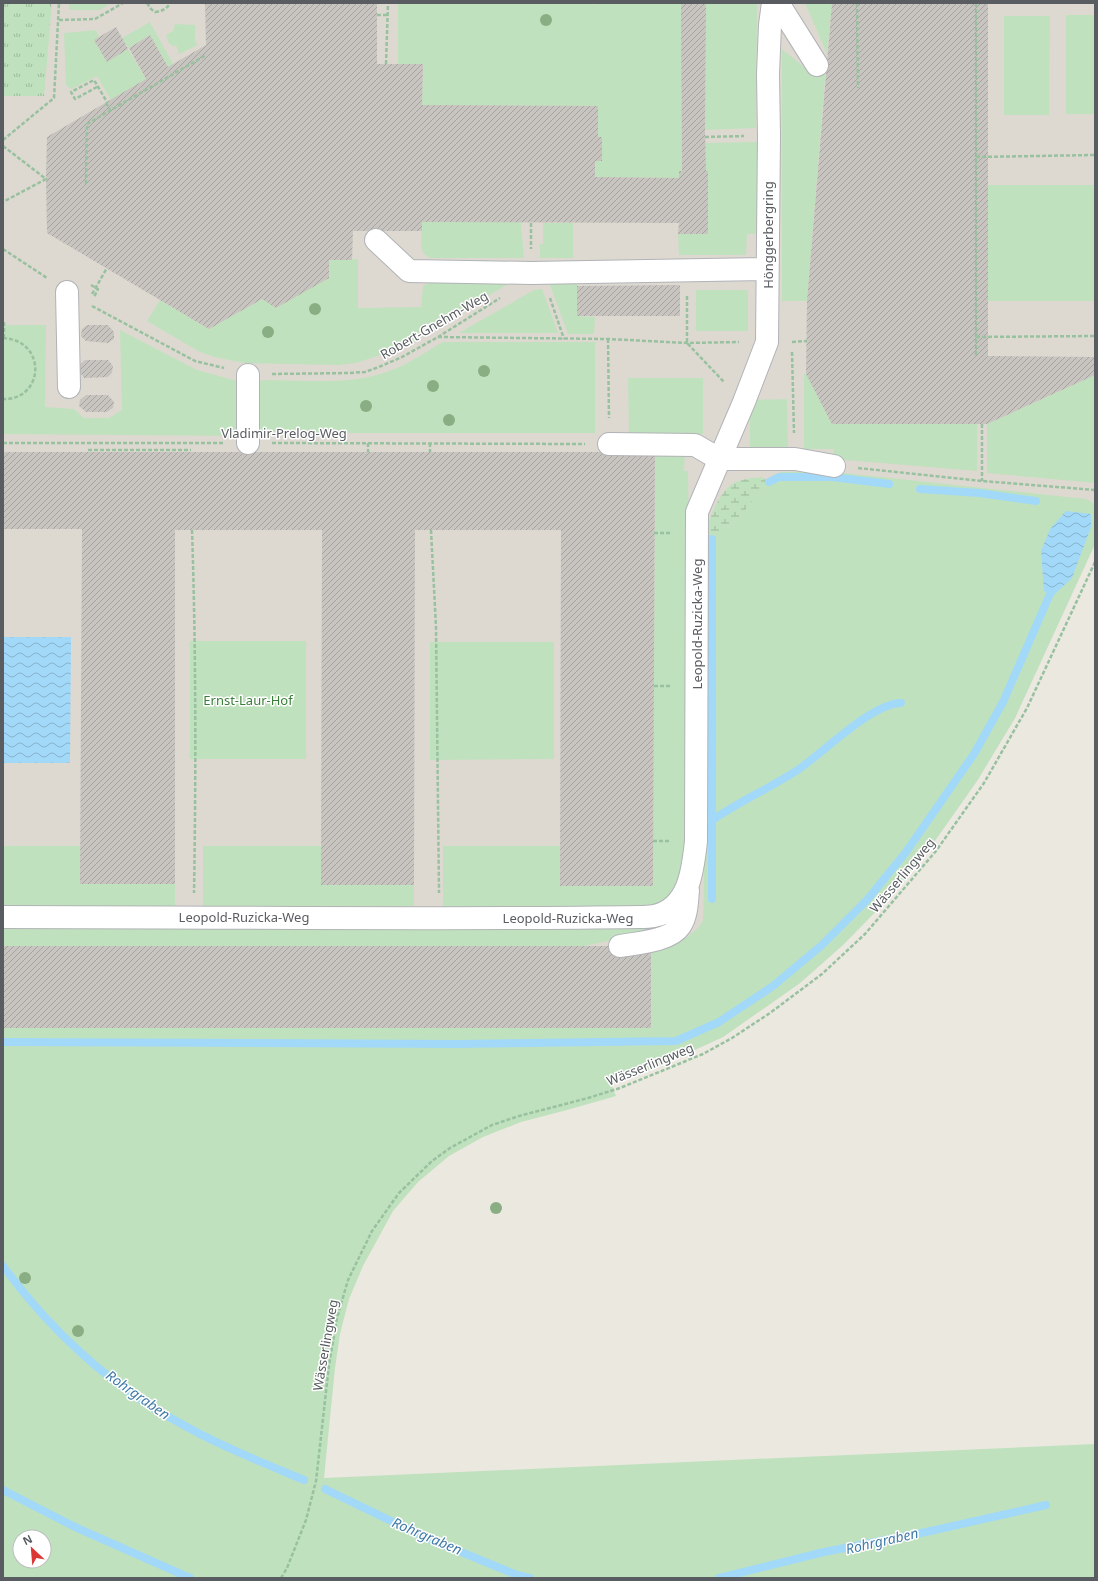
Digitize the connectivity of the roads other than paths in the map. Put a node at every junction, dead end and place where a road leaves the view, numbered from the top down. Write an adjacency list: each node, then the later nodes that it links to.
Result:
1 (773, 3): 5 (street, Hönggerbergring)
2 (778, 3): 3 (street)
3 (817, 65)
4 (376, 240): 5 (street)
5 (767, 270): 11 (street, Hönggerbergring)
6 (64, 290): 8 (street)
7 (248, 374): 9 (street)
8 (69, 387)
9 (248, 443)
10 (601, 444): 11 (street)
11 (719, 459): 12 (street); 13 (street, Leopold-Ruzicka-Weg)
12 (834, 466)
13 (689, 883): 14 (street, Leopold-Ruzicka-Weg); 15 (street)
14 (3, 917)
15 (620, 946)

